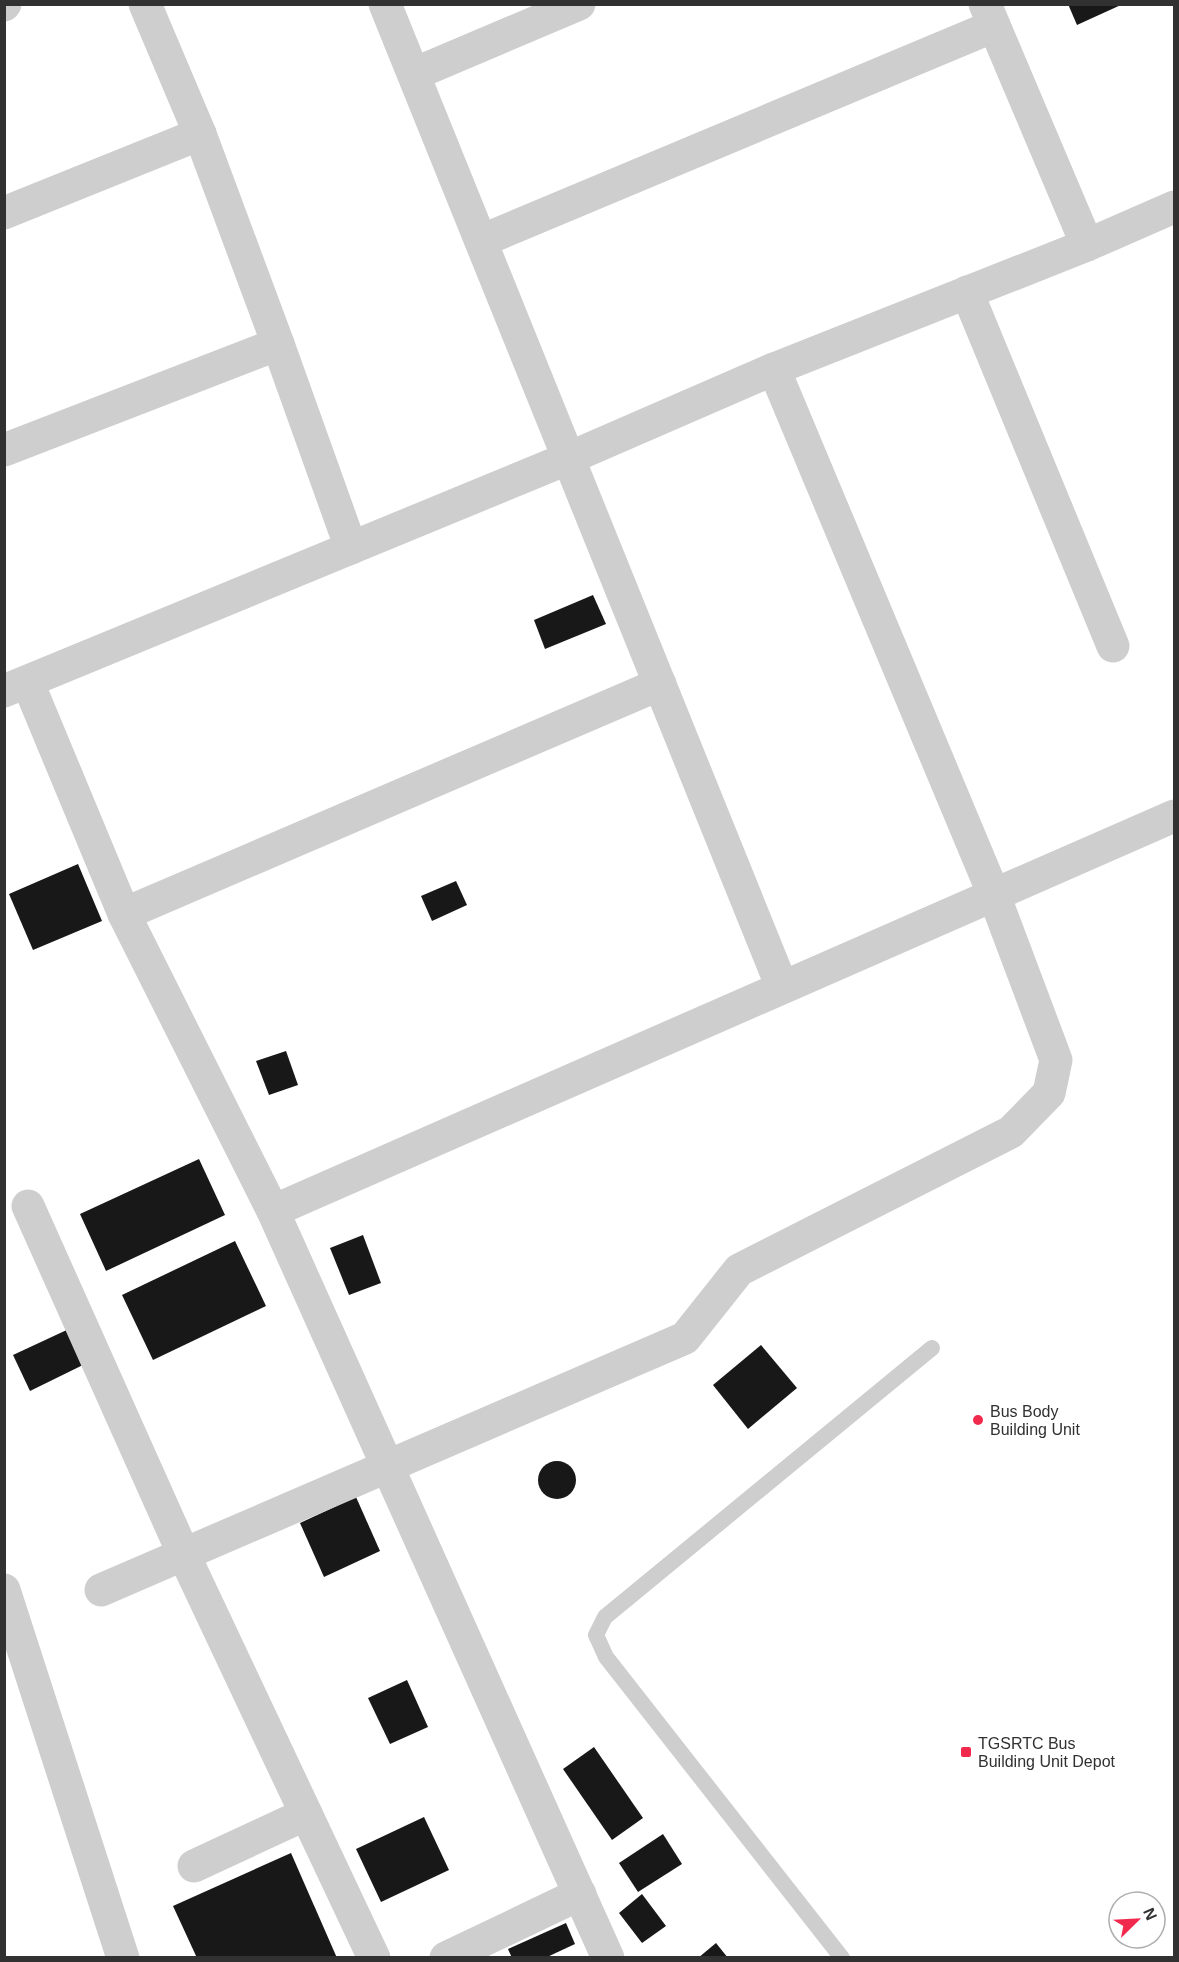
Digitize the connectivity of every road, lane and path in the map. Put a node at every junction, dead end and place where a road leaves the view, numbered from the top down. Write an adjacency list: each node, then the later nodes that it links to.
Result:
1 (145, 4): 6 (street)
2 (385, 4): 5 (street)
3 (579, 4): 5 (street)
4 (990, 15): 9 (street); 10 (street)
5 (414, 74): 9 (street)
6 (200, 134): 8 (street); 12 (street)
7 (1174, 207): 10 (street)
8 (4, 213)
9 (481, 241): 15 (street)
10 (1087, 245): 11 (street)
11 (967, 292): 13 (street); 17 (street)
12 (278, 344): 14 (street); 16 (street)
13 (774, 369): 15 (street); 21 (street)
14 (4, 450)
15 (568, 458): 16 (street); 18 (street)
16 (351, 548): 19 (street)
17 (1113, 646)
18 (660, 684): 22 (street); 23 (street)
19 (16, 687): 22 (street)
20 (1174, 816): 21 (street)
21 (994, 895): 23 (street); 27 (street)
22 (124, 914): 25 (street)
23 (782, 987): 25 (street)
24 (28, 1206): 28 (street)
25 (273, 1210): 27 (street)
26 (932, 1348): 38 (lane)
27 (388, 1467): 28 (street); 33 (street)
28 (184, 1555): 30 (street); 31 (street)
29 (4, 1590): 34 (street)
30 (101, 1590)
31 (306, 1814): 32 (street); 35 (street)
32 (194, 1866)
33 (580, 1894): 36 (street); 37 (street)
34 (123, 1958)
35 (374, 1958)
36 (446, 1958)
37 (608, 1958)
38 (842, 1958)

